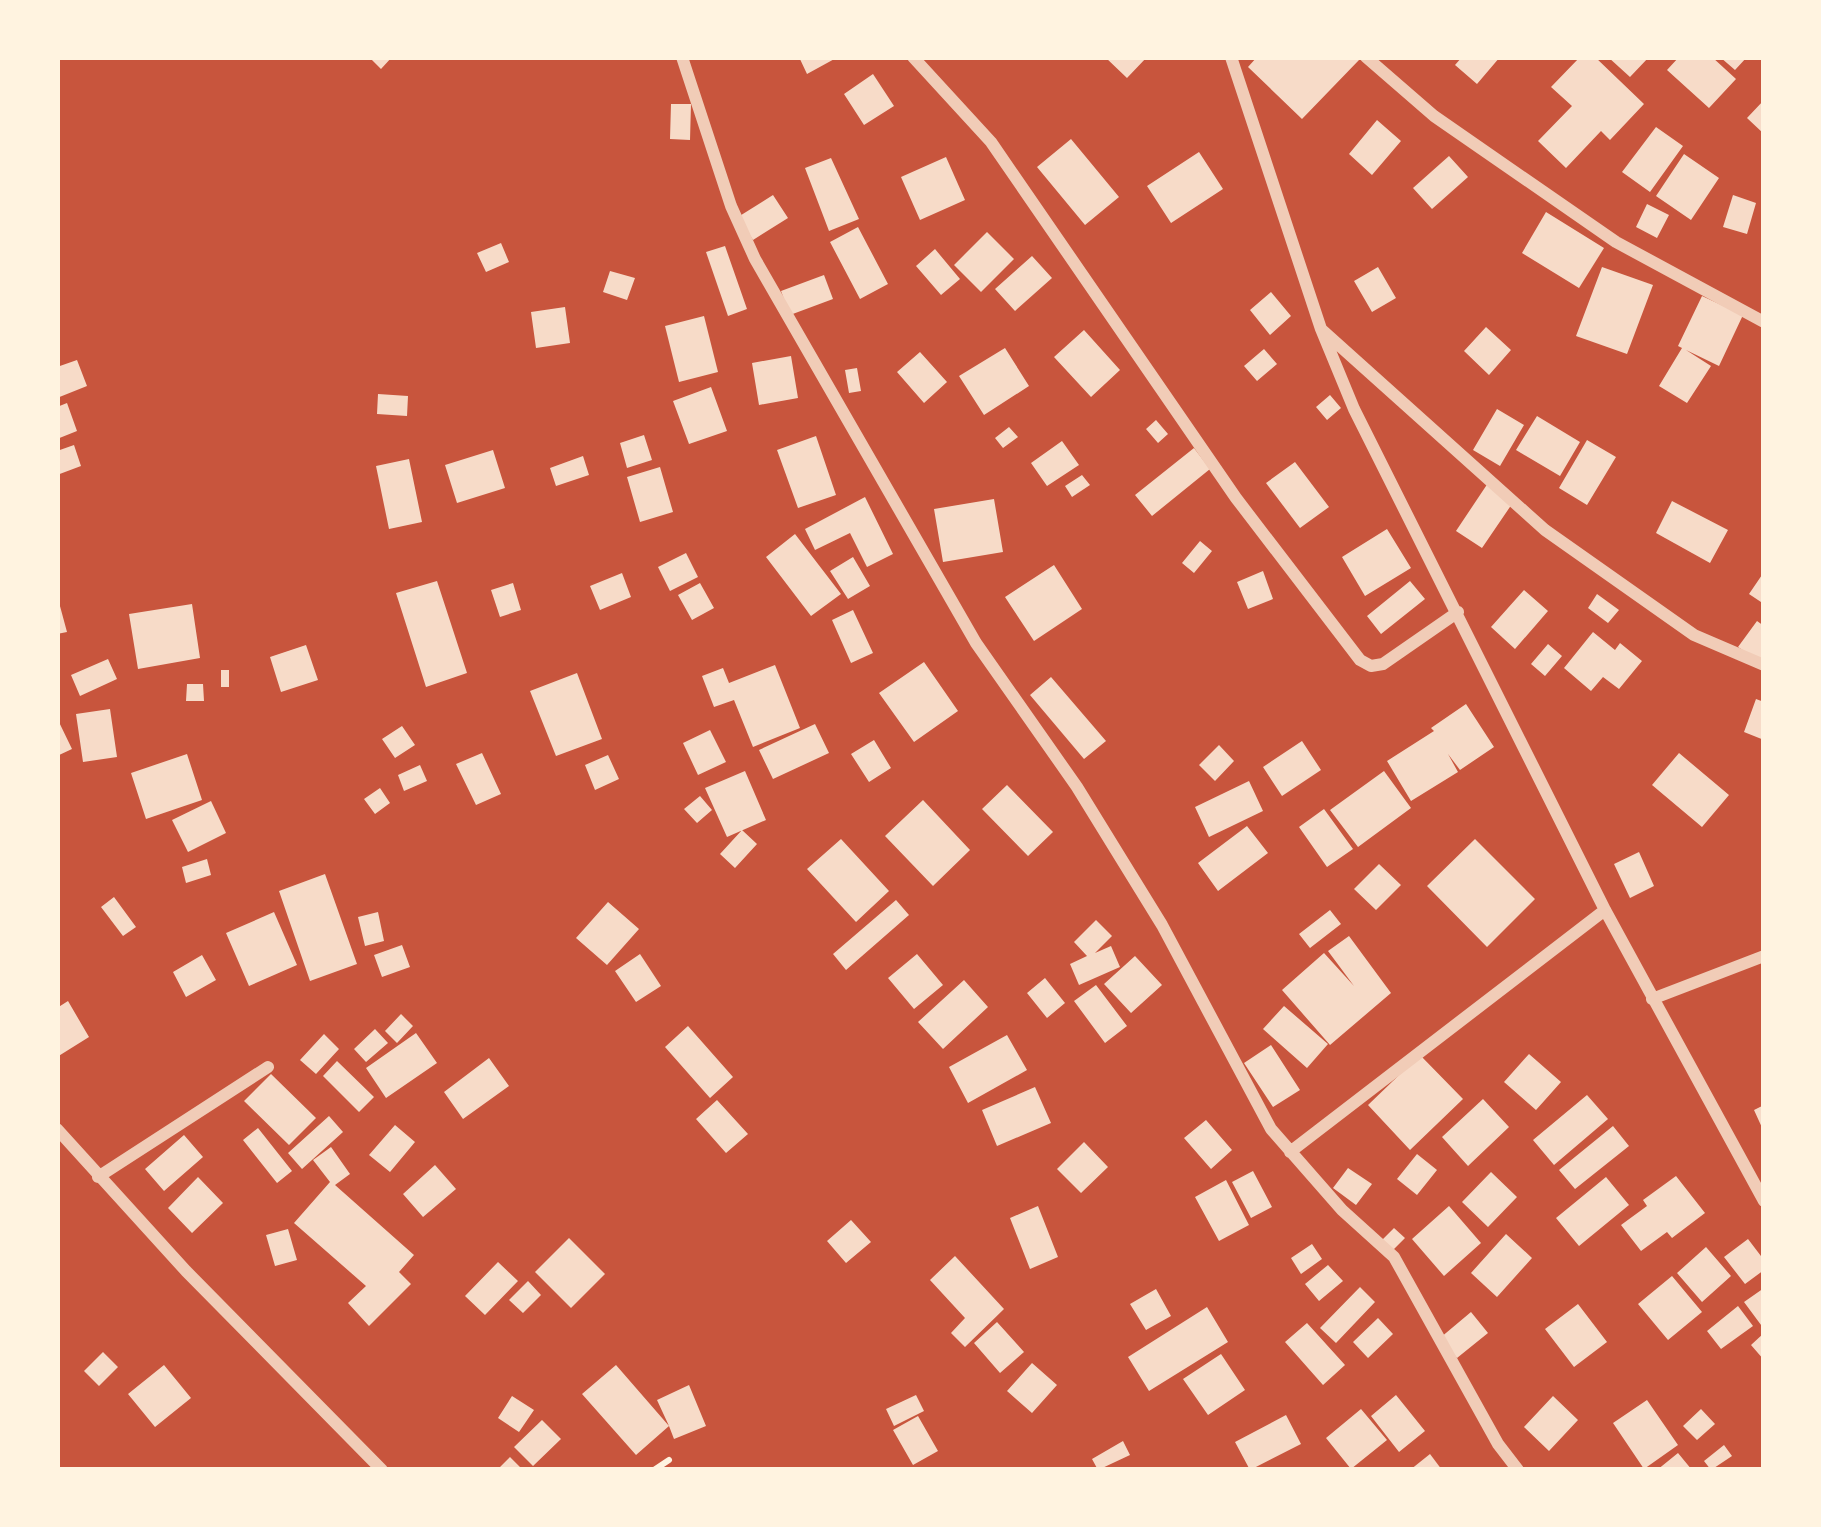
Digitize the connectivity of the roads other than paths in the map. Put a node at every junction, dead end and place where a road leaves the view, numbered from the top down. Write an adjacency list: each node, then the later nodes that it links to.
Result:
1 (682, 57): 14 (street)
2 (913, 57): 7 (street)
3 (1231, 57): 6 (street)
4 (1366, 57): 5 (street)
5 (1764, 322)
6 (1321, 329): 7 (street); 8 (street)
7 (1458, 612): 9 (street)
8 (1764, 665)
9 (1606, 910): 11 (street); 14 (street)
10 (1764, 956): 11 (street)
11 (1652, 999): 16 (street)
12 (268, 1067): 15 (street)
13 (57, 1131): 15 (street)
14 (1289, 1152): 18 (street)
15 (98, 1177): 17 (street)
16 (1764, 1201)
17 (382, 1470)
18 (1518, 1470)

